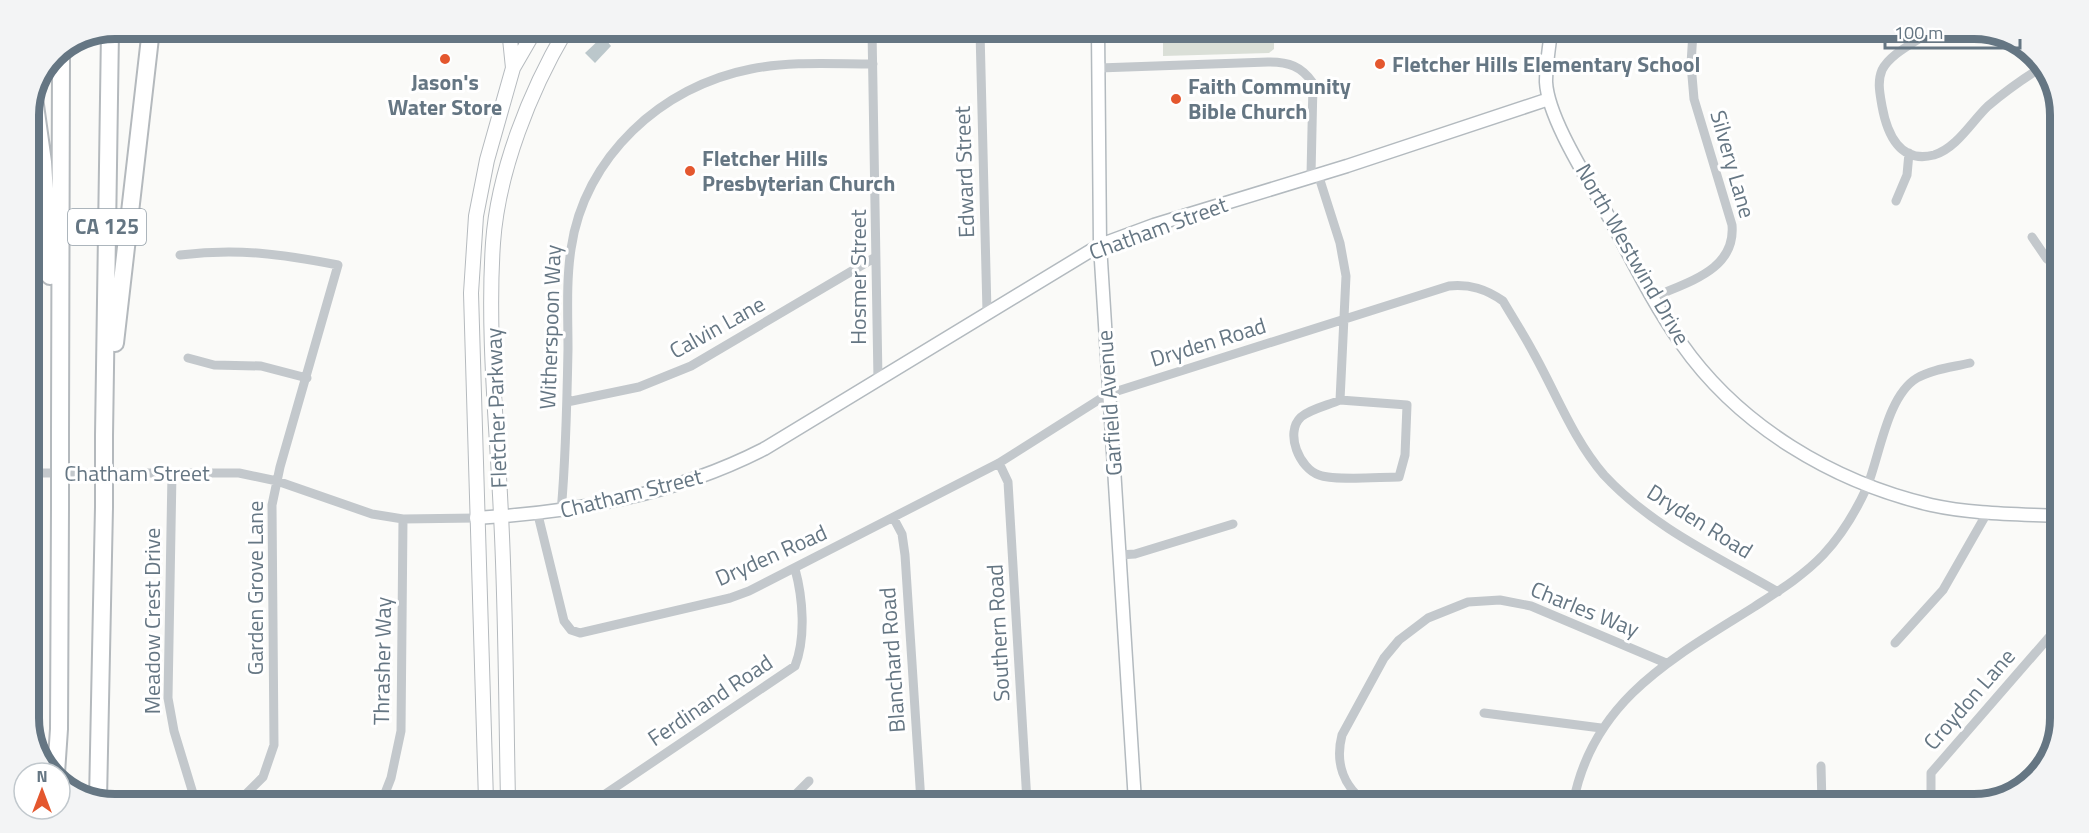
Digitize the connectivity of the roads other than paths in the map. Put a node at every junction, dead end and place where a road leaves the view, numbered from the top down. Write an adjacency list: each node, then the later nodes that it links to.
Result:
1 (110, 39): 38 (highway, CA 125)
2 (150, 39): 38 (highway)
3 (510, 39): 14 (main road)
4 (530, 39): 14 (main road, Fletcher Parkway)
5 (561, 39): 48 (main road, Fletcher Parkway)
6 (872, 39): 13 (street, Hosmer Street)
7 (980, 39): 28 (street, Edward Street)
8 (1098, 39): 15 (street, Garfield Avenue)
9 (1550, 39): 17 (street, North Westwind Drive)
10 (1693, 39): 27 (street, Silvery Lane)
11 (1919, 39): 19 (street)
12 (61, 61): 34 (highway, CA 125)
13 (873, 64): 25 (street, Hosmer Street); 37 (street, Witherspoon Way)
14 (513, 68): 49 (main road, Fletcher Parkway)
15 (1099, 68): 20 (street); 23 (street, Garfield Avenue)
16 (2036, 72): 19 (street)
17 (1549, 99): 20 (street, Chatham Street); 27 (street, North Westwind Drive)
18 (39, 134): 34 (highway)
19 (1909, 153): 21 (street)
20 (1315, 175): 23 (street, Chatham Street); 29 (street)
21 (1896, 201)
22 (2032, 237): 26 (street)
23 (1100, 245): 28 (street, Chatham Street); 35 (street, Garfield Avenue)
24 (180, 255): 32 (street, Garden Grove Lane)
25 (874, 258): 33 (street, Hosmer Street); 37 (street, Calvin Lane)
26 (2050, 261)
27 (1652, 298): 43 (street, North Westwind Drive)
28 (987, 312): 33 (street, Chatham Street)
29 (1342, 321): 35 (street, Dryden Road); 36 (street); 55 (street, Dryden Road)
30 (188, 358): 32 (street)
31 (1970, 363): 43 (street)
32 (307, 378): 42 (street, Garden Grove Lane)
33 (878, 380): 44 (street, Chatham Street)
34 (60, 384): 61 (highway, CA 125, bridge)
35 (1108, 394): 39 (street, Dryden Road); 53 (street, Garfield Avenue)
36 (1340, 400): 36 (street)
37 (567, 402): 44 (street, Witherspoon Way)
38 (104, 430): 64 (highway, CA 125, bridge)
39 (999, 463): 51 (street, Dryden Road); 73 (street, Southern Road)
40 (39, 473): 41 (street, Chatham Street)
41 (172, 474): 42 (street, Chatham Street); 65 (street, Meadow Crest Drive)
42 (277, 481): 50 (street, Chatham Street); 66 (street, Garden Grove Lane)
43 (1867, 485): 45 (street, North Westwind Drive); 55 (street)
44 (561, 512): 46 (street, Chatham Street)
45 (1987, 513): 47 (street, North Westwind Drive); 57 (street)
46 (538, 515): 48 (street, Chatham Street); 54 (street, Dryden Road)
47 (2050, 516)
48 (501, 517): 49 (street, Chatham Street); 69 (main road, Fletcher Parkway)
49 (476, 518): 50 (street, Chatham Street); 68 (main road, Fletcher Parkway)
50 (404, 519): 67 (street, Thrasher Way)
51 (894, 519): 54 (street, Dryden Road); 72 (street, Blanchard Road)
52 (1233, 524): 53 (street)
53 (1119, 555): 74 (street, Garfield Avenue)
54 (795, 569): 70 (street, Ferdinand Road)
55 (1778, 592): 58 (street)
56 (2050, 636): 78 (street, Croydon Lane)
57 (1894, 643)
58 (1666, 663): 60 (street); 75 (street, Charles Way)
59 (1484, 714): 60 (street)
60 (1601, 728): 76 (street)
61 (57, 761)
62 (1821, 766): 77 (street)
63 (809, 781): 71 (street)
64 (98, 792)
65 (193, 794)
66 (246, 794)
67 (385, 794)
68 (486, 794)
69 (508, 794)
70 (605, 794)
71 (796, 794)
72 (920, 794)
73 (1028, 794)
74 (1135, 794)
75 (1356, 794)
76 (1576, 794)
77 (1822, 794)
78 (1931, 794)

